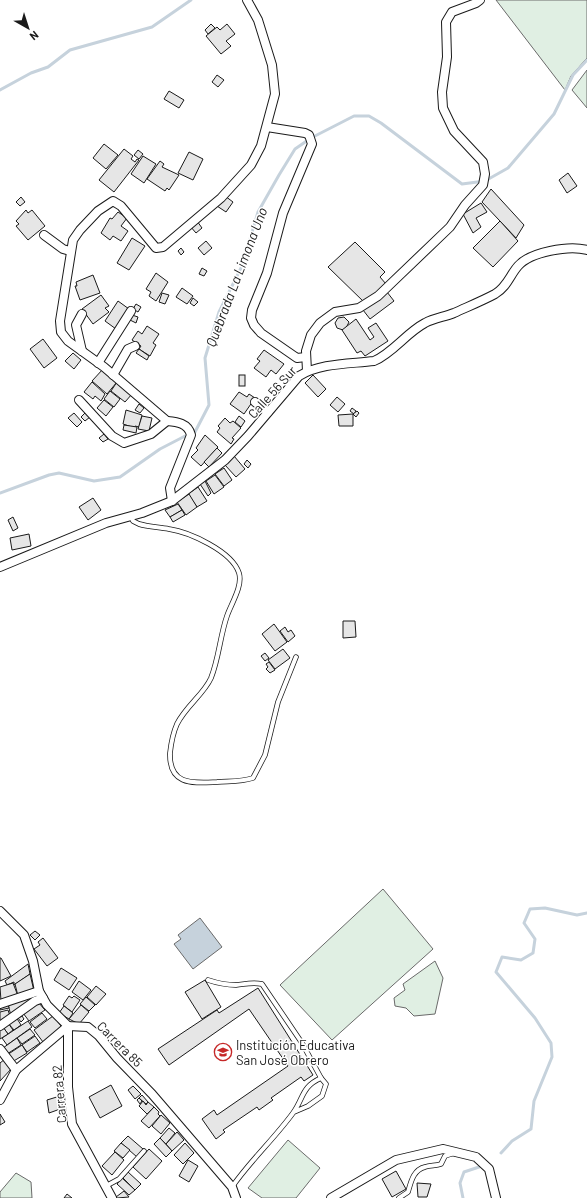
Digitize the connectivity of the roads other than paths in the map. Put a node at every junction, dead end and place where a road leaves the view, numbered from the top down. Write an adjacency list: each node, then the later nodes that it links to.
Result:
1 (247, 0): 3 (street)
2 (480, 0): 11 (street)
3 (267, 127): 6 (street); 11 (street)
4 (44, 235): 6 (street)
5 (587, 250): 13 (street, Calle 56 Sur)
6 (70, 251): 10 (street)
7 (130, 311): 12 (street)
8 (82, 314): 10 (street)
9 (134, 346): 14 (street)
10 (82, 351): 12 (street)
11 (306, 357): 13 (street)
12 (98, 363): 14 (street)
13 (306, 371): 17 (street, Calle 56 Sur)
14 (112, 375): 18 (street)
15 (79, 400): 18 (street)
16 (255, 402): 17 (street)
17 (268, 412): 19 (street, Calle 56 Sur)
18 (167, 421): 19 (street)
19 (172, 501): 20 (street, Calle 56 Sur)
20 (131, 516): 21 (street, Calle 56 Sur); 22 (lane)
21 (0, 567)
22 (296, 657)
23 (0, 911): 25 (street)
24 (208, 980): 31 (lane)
25 (41, 995): 26 (street); 27 (street); 28 (street)
26 (0, 1004)
27 (0, 1026)
28 (68, 1026): 30 (street); 36 (street, Carrera 82); 37 (street, Carrera 85)
29 (0, 1049): 30 (street)
30 (16, 1070): 32 (street)
31 (321, 1078): 33 (lane); 33 (lane)
32 (0, 1100)
33 (294, 1112): 37 (lane)
34 (144, 1151): 36 (lane)
35 (458, 1153): 40 (street); 41 (lane); 42 (street)
36 (105, 1186): 38 (street, Carrera 82)
37 (232, 1187): 39 (street, Carrera 85)
38 (112, 1198)
39 (236, 1198)
40 (331, 1198)
41 (399, 1198)
42 (496, 1198)

